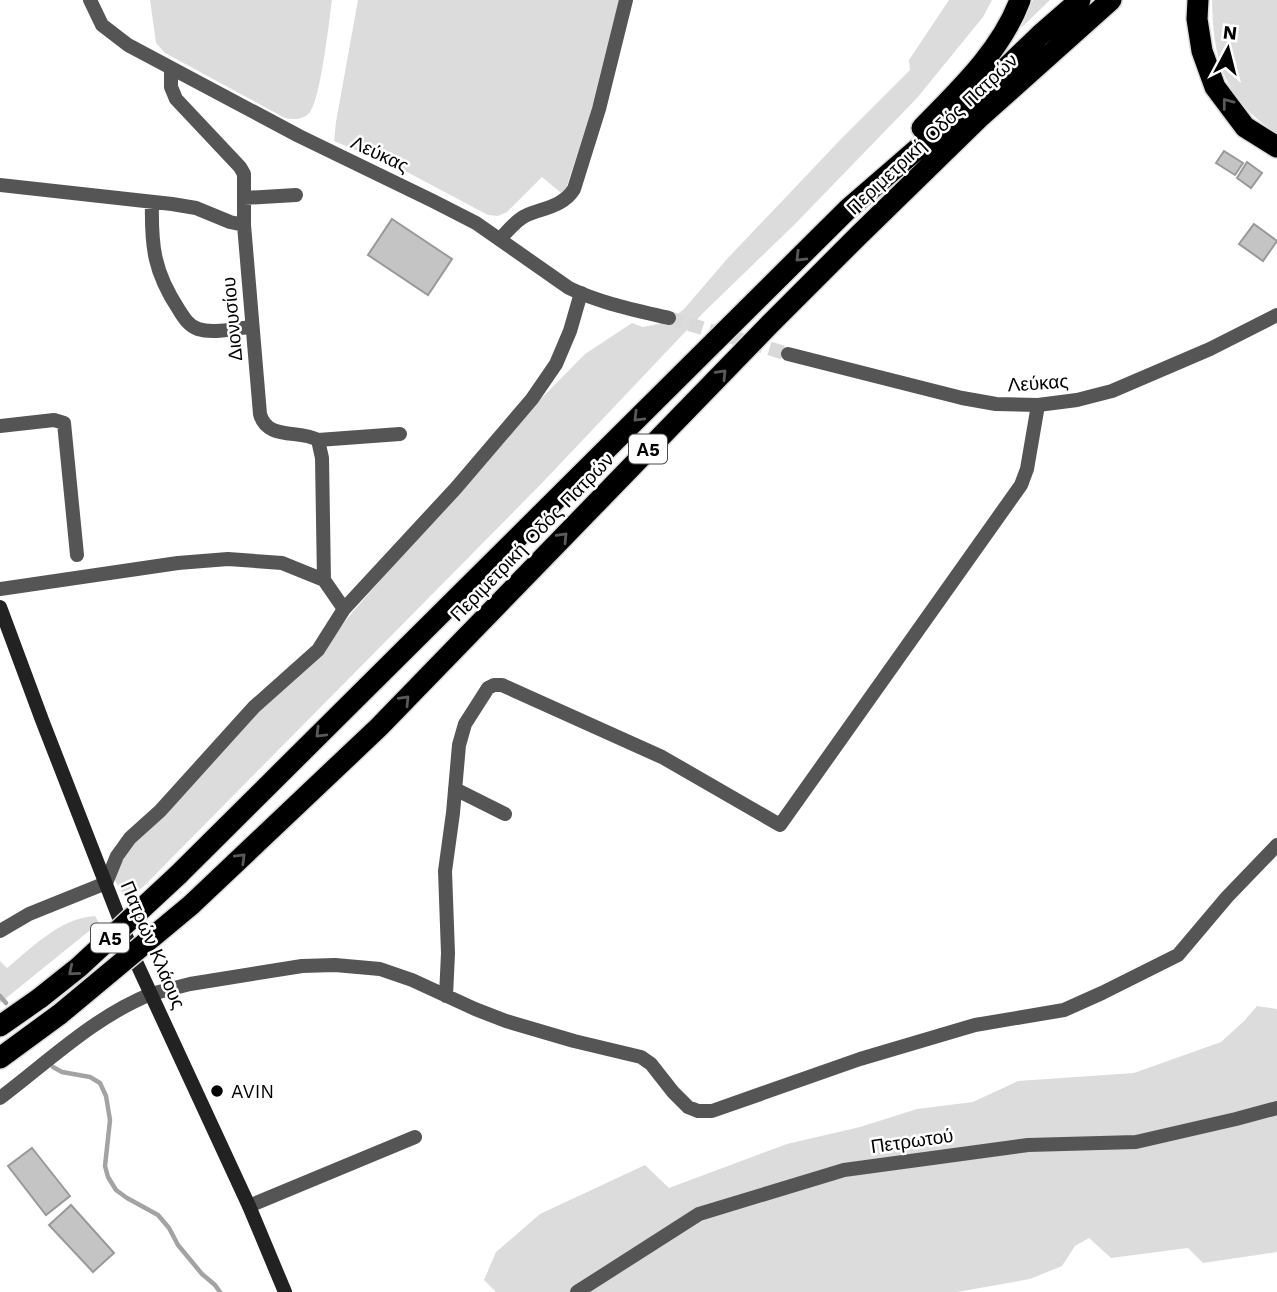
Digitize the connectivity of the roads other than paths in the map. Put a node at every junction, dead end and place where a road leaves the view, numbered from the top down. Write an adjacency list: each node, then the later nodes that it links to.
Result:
1 (90, 0): 7 (street, Λεύκας)
2 (626, 0): 15 (street)
3 (1020, 0): 13 (highway)
4 (1080, 0): 13 (highway, Περιμετρική Οδός Πατρών / Α5)
5 (1111, 0): 38 (highway, Περιμετρική Οδός Πατρών / Α5, one-way to 5, bridge)
6 (1198, 0): 8 (highway, one-way to 6)
7 (171, 70): 11 (street, Διονυσίου); 15 (street, Λεύκας)
8 (1277, 147)
9 (0, 185): 12 (street)
10 (296, 195): 11 (street)
11 (244, 198): 14 (street, Διονυσίου)
12 (152, 202): 14 (street); 19 (street)
13 (848, 209): 37 (highway, Περιμετρική Οδός Πατρών / Α5, one-way to 37, bridge)
14 (244, 225): 19 (street, Διονυσίου)
15 (500, 239): 16 (street, Λεύκας)
16 (581, 293): 18 (street, Λεύκας); 29 (street)
17 (1277, 315): 21 (street, Λεύκας)
18 (669, 318)
19 (252, 327): 24 (street, Διονυσίου)
20 (789, 354): 21 (street, Λεύκας)
21 (1038, 405): 30 (street)
22 (0, 426): 25 (street)
23 (400, 434): 24 (street)
24 (318, 440): 26 (street)
25 (77, 555)
26 (324, 580): 27 (street); 29 (street)
27 (0, 589)
28 (0, 607): 33 (main road, Πατρών Κλάους)
29 (344, 609): 33 (street)
30 (455, 789): 31 (street); 36 (street)
31 (505, 814)
32 (1274, 852): 36 (street)
33 (106, 883): 34 (street); 35 (main road, Πατρών Κλάους)
34 (0, 931)
35 (151, 994): 36 (street); 39 (street); 42 (main road, Πατρών Κλάους)
36 (446, 996)
37 (0, 1026)
38 (0, 1058)
39 (0, 1098)
40 (1277, 1108): 44 (street, Πετρωτού)
41 (415, 1137): 42 (street)
42 (249, 1206): 43 (main road, Πατρών Κλάους)
43 (285, 1292)
44 (577, 1292)

